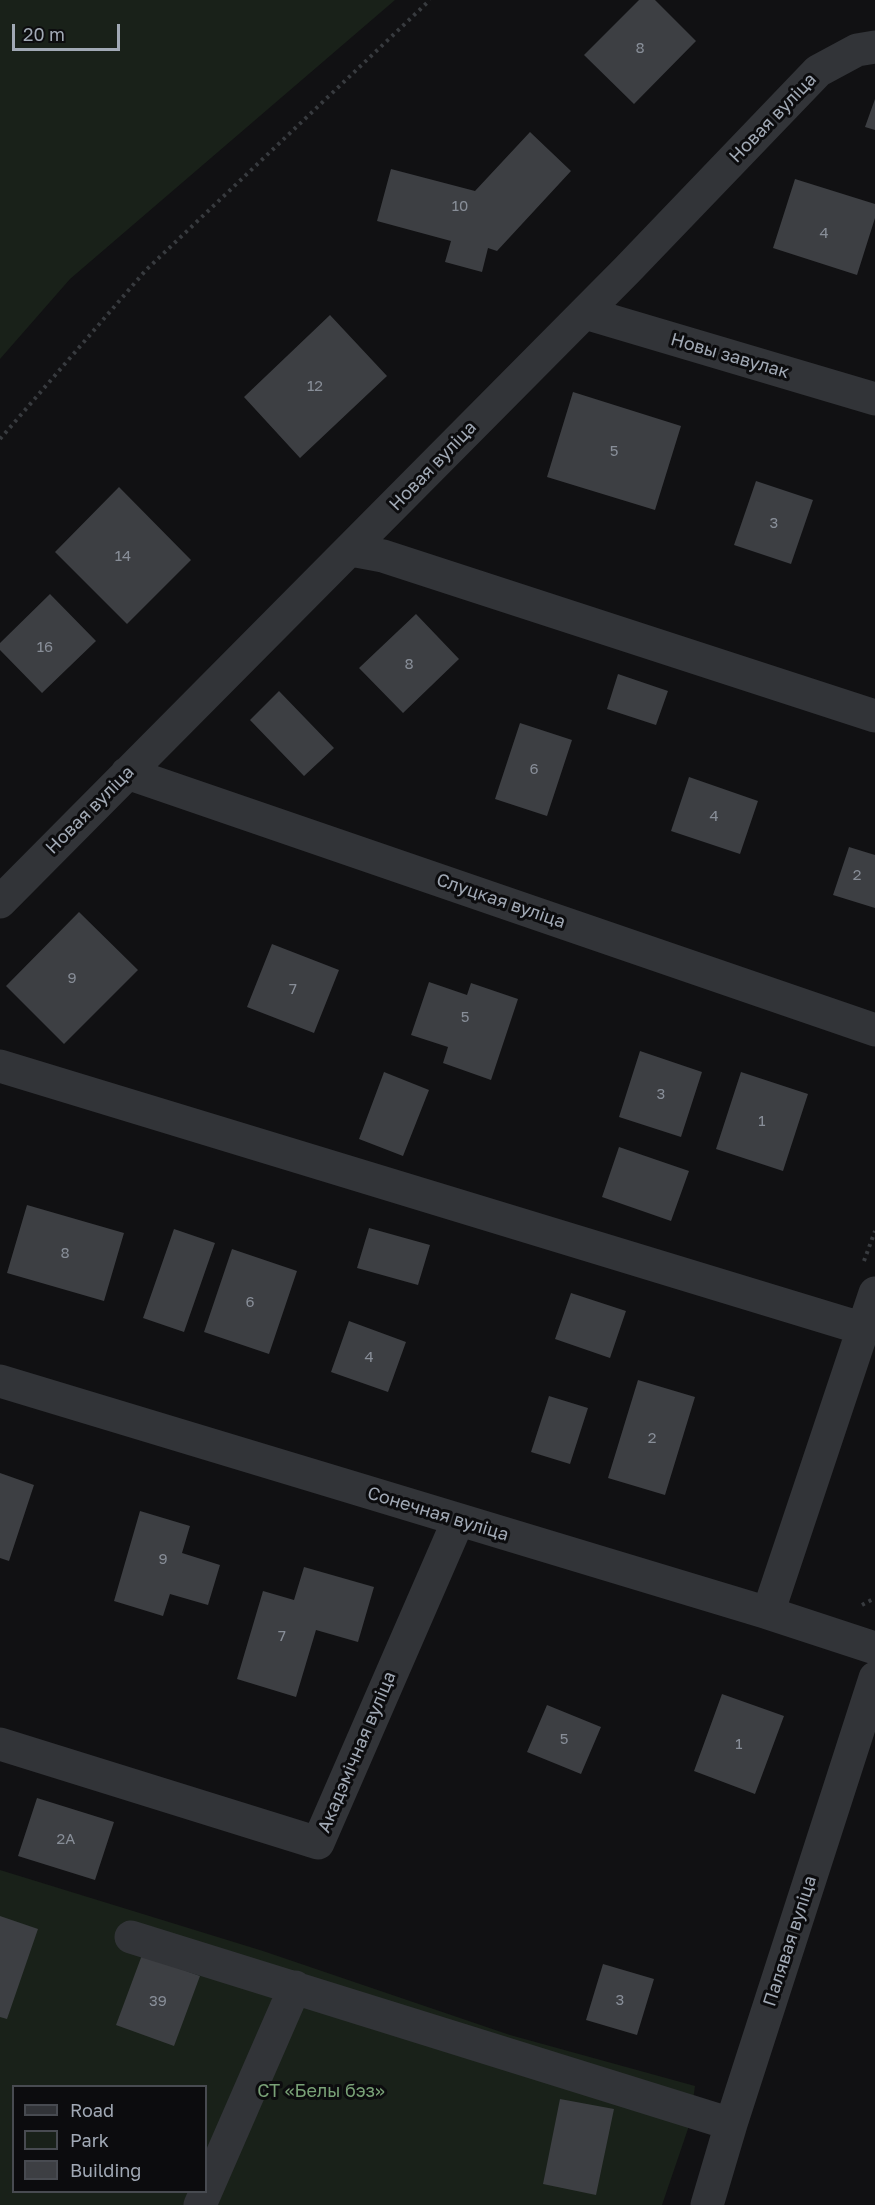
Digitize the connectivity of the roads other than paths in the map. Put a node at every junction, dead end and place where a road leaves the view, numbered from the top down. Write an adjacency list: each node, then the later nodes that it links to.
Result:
1 (875, 47): 2 (street, Новая вуліца)
2 (585, 313): 3 (street, Новы завулак); 4 (street, Новая вуліца)
3 (875, 399)
4 (351, 550): 5 (street); 6 (street, Новая вуліца)
5 (875, 716)
6 (127, 773): 7 (street, Новая вуліца); 8 (street, Слуцкая вуліца)
7 (0, 902)
8 (875, 1030)
9 (0, 1066): 11 (street)
10 (875, 1293): 11 (street)
11 (864, 1329): 14 (street)
12 (0, 1381): 13 (street, Сонечная вуліца)
13 (458, 1521): 14 (street, Сонечная вуліца); 17 (street, Акадэмічная вуліца)
14 (768, 1613): 15 (street, Сонечная вуліца)
15 (875, 1648)
16 (875, 1678): 20 (street, Палявая вуліца)
17 (0, 1744)
18 (131, 1937): 19 (street)
19 (295, 1987): 20 (street); 21 (street)
20 (731, 2124): 22 (street, Палявая вуліца)
21 (207, 2189)
22 (707, 2205)

